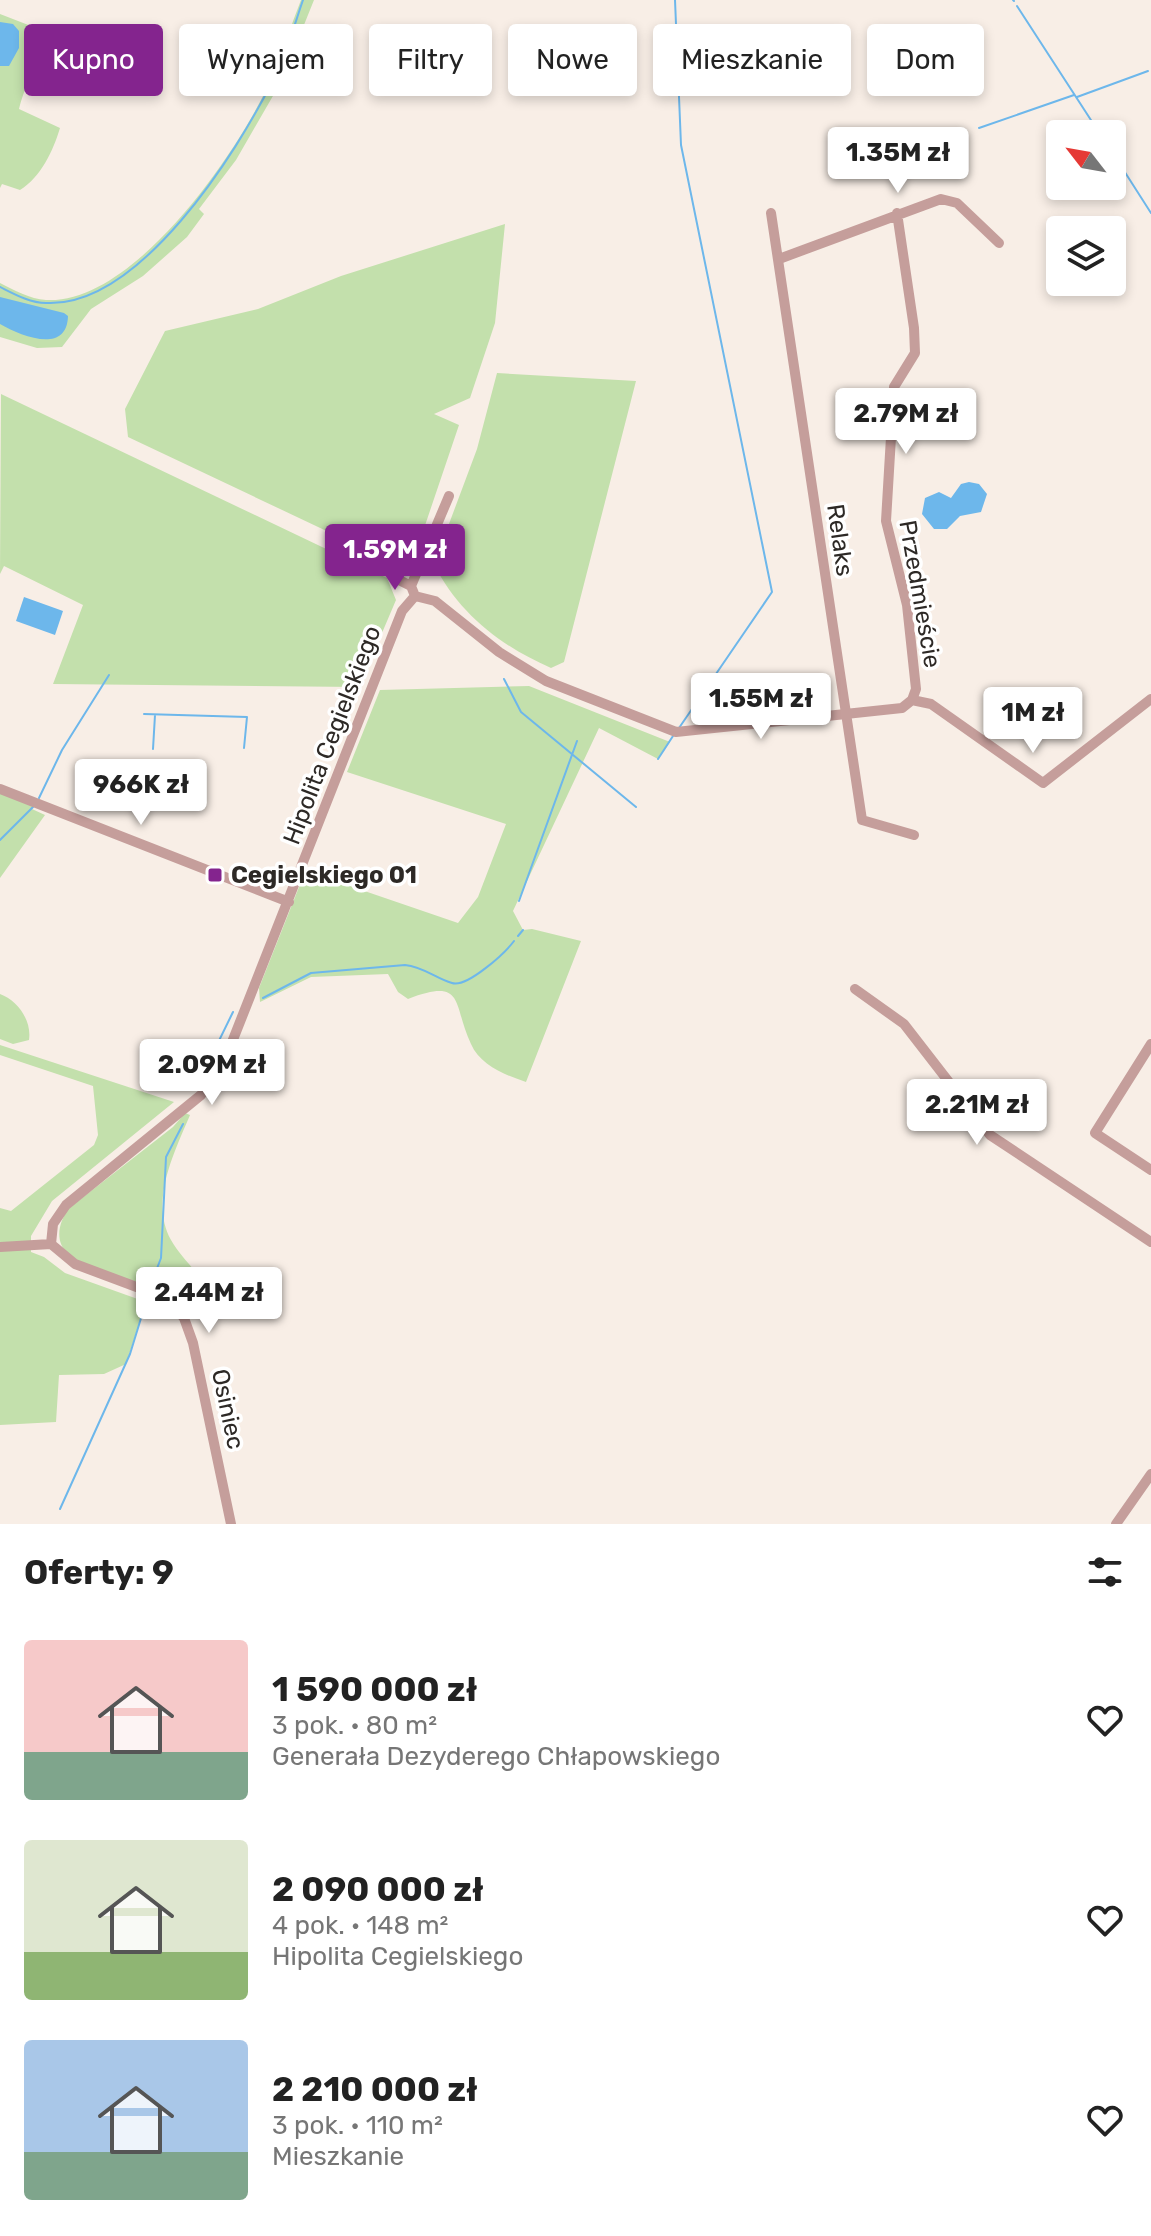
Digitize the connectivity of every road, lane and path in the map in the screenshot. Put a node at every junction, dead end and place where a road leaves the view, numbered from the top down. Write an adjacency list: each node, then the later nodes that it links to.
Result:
1 (771, 213): 4 (street, Relaks)
2 (897, 213): 3 (street); 4 (street); 9 (street, Przedmieście)
3 (999, 243)
4 (779, 259): 10 (street, Relaks)
5 (449, 496): 7 (street, Hipolita Cegielskiego)
6 (395, 578): 7 (street)
7 (413, 591): 10 (street); 14 (street, Hipolita Cegielskiego)
8 (1151, 699): 9 (street)
9 (912, 700): 10 (street)
10 (846, 714): 12 (street, Relaks)
11 (0, 789): 13 (street)
12 (914, 835)
13 (270, 896): 14 (street); 15 (street)
14 (289, 902): 15 (street, Hipolita Cegielskiego)
15 (282, 917): 20 (street, Hipolita Cegielskiego)
16 (855, 989): 19 (street)
17 (1151, 1044): 18 (street)
18 (1151, 1170)
19 (1151, 1242)
20 (51, 1244): 21 (street); 23 (street, Osiniec)
21 (0, 1247)
22 (1151, 1474): 24 (street)
23 (231, 1524)
24 (1116, 1524)

